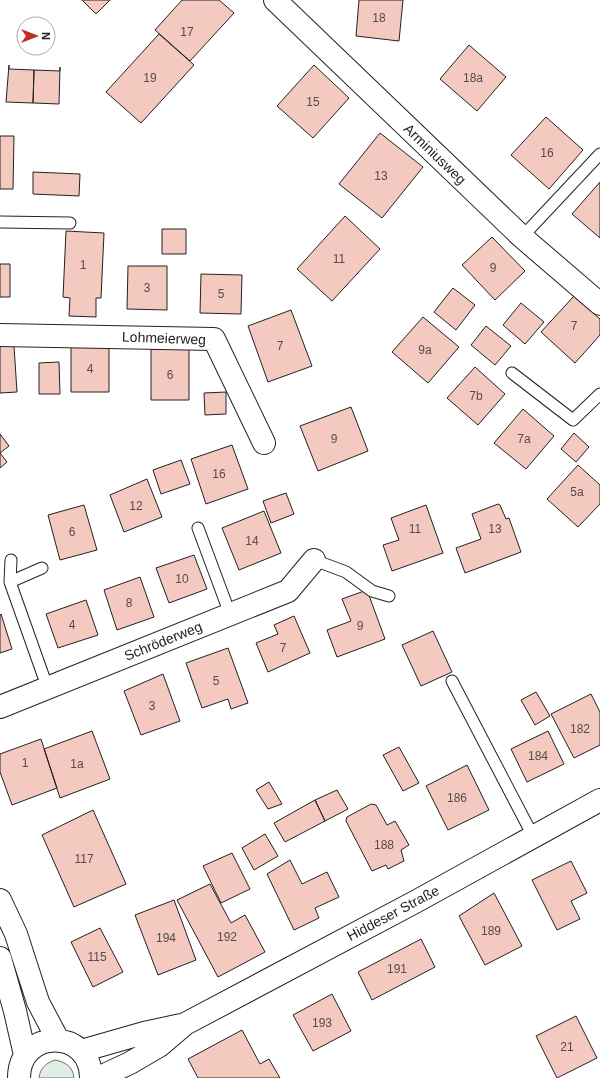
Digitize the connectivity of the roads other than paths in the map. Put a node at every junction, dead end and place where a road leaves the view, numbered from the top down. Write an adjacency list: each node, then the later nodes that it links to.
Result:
1 (282, 2): 5 (street, Arminiusweg)
2 (600, 154): 5 (lane)
3 (0, 222): 4 (lane)
4 (70, 223)
5 (522, 237): 6 (street, Arminiusweg)
6 (600, 304)
7 (0, 335): 10 (street, Lohmeierweg)
8 (512, 373): 9 (lane)
9 (600, 394)
10 (264, 443)
11 (198, 528): 17 (lane)
12 (11, 560): 15 (lane)
13 (314, 560): 16 (lane); 17 (street, Schröderweg)
14 (42, 568): 15 (lane)
15 (10, 582): 19 (lane)
16 (389, 596)
17 (230, 614): 19 (street, Schröderweg)
18 (452, 681): 22 (lane)
19 (48, 689): 20 (street, Schröderweg)
20 (0, 707)
21 (600, 800): 22 (street, Hiddeser Straße)
22 (533, 836): 25 (street, Hiddeser Straße)
23 (0, 900): 26 (street)
24 (0, 958): 28 (street)
25 (185, 1024): 27 (street, Hiddeser Straße); 31 (street, Hiddeser Straße)
26 (58, 1040): 27 (street); 28 (street)
27 (81, 1051): 30 (street)
28 (25, 1055): 29 (street)
29 (19, 1078)
30 (91, 1078)
31 (98, 1078)

